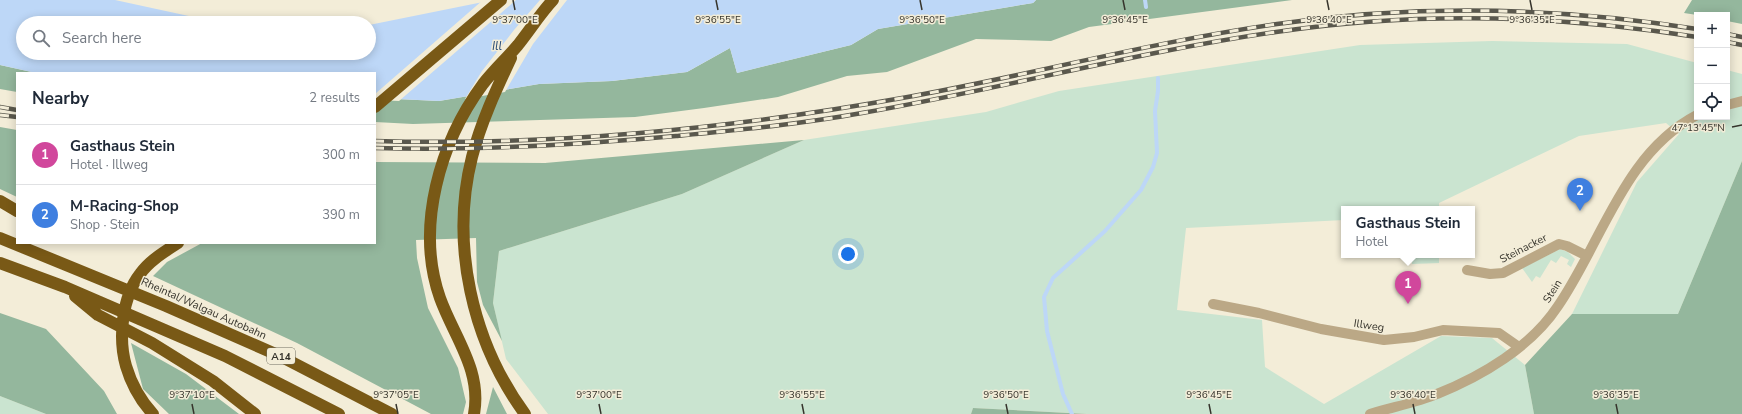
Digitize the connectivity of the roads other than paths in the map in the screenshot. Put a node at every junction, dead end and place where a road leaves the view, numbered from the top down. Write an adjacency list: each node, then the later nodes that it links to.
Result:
1 (501, 0): 6 (highway)
2 (553, 0): 3 (highway)
3 (517, 46): 22 (highway); 23 (highway)
4 (1742, 101): 5 (street)
5 (1730, 103)
6 (376, 106)
7 (1694, 116): 12 (street, Stein)
8 (0, 201): 9 (highway)
9 (16, 210)
10 (0, 238): 21 (highway, Rheintal/Walgau Autobahn / A14)
11 (176, 244): 18 (highway)
12 (1587, 256): 14 (street, Steinacker); 17 (street, Stein)
13 (0, 263): 15 (highway, A14)
14 (1468, 270)
15 (65, 287): 19 (highway); 20 (highway, A14)
16 (1213, 304): 17 (street, Illweg)
17 (1519, 347): 24 (street, Stein)
18 (153, 414)
19 (255, 414)
20 (339, 414)
21 (392, 414)
22 (474, 414)
23 (525, 414)
24 (1370, 414)

